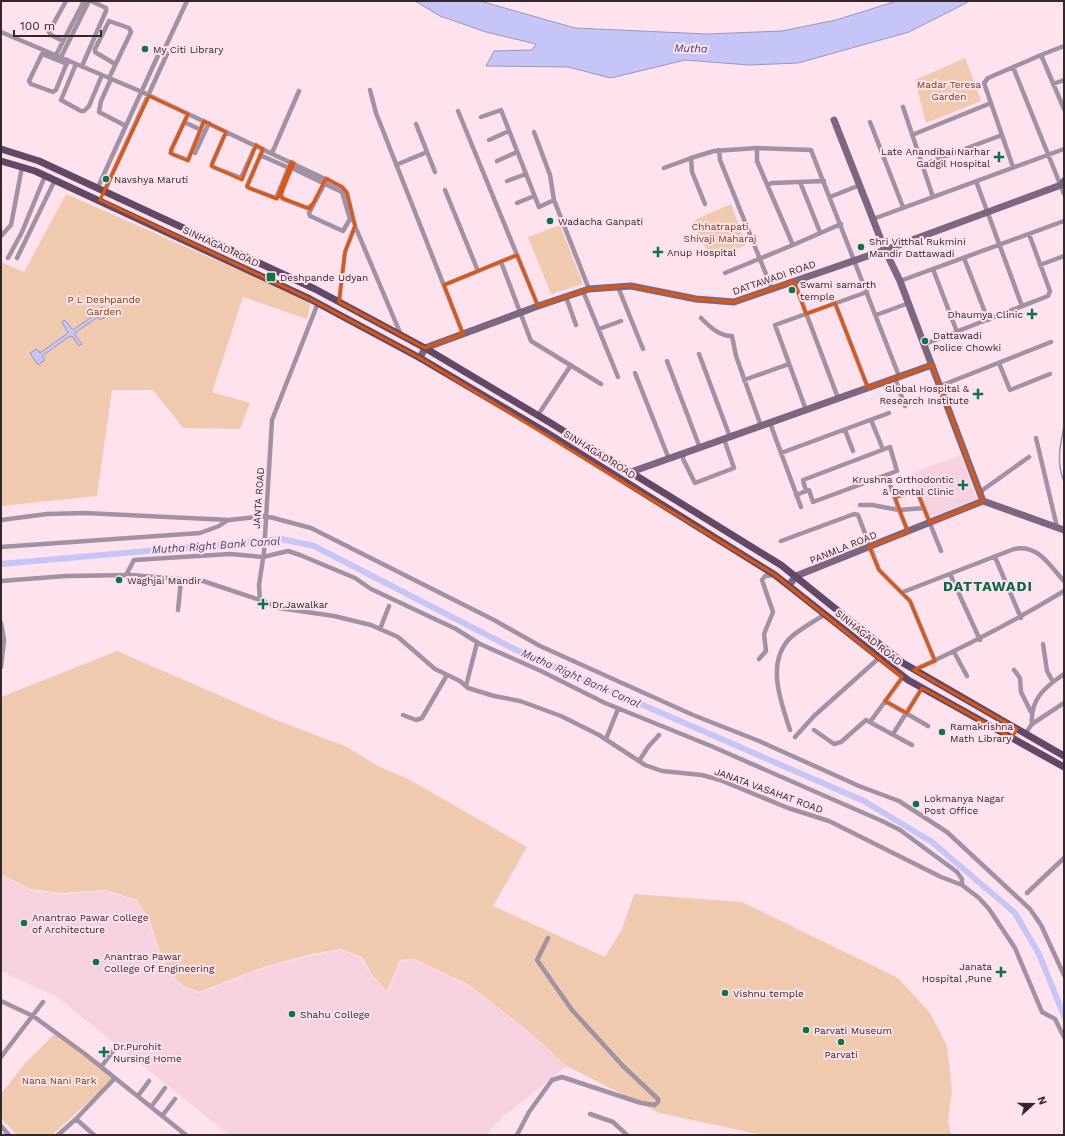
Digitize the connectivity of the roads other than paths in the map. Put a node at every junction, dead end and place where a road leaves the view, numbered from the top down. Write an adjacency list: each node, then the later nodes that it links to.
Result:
1 (66, 1): 6 (street)
2 (84, 1): 6 (street)
3 (90, 1): 10 (street); 14 (street)
4 (187, 1): 8 (street)
5 (1, 32): 10 (street)
6 (63, 41): 10 (street)
7 (1064, 46): 9 (street)
8 (164, 50): 22 (street); 23 (street)
9 (1041, 55): 15 (street); 19 (street)
10 (59, 56): 11 (street)
11 (68, 62): 11 (street); 12 (street)
12 (76, 64): 14 (street); 16 (street)
13 (115, 64): 13 (street); 17 (street)
14 (82, 66): 16 (street)
15 (1013, 66): 24 (street); 53 (street)
16 (102, 75): 17 (street)
17 (110, 78): 22 (street); 35 (street)
18 (1064, 80): 19 (street)
19 (1054, 84): 26 (street)
20 (370, 90): 60 (street)
21 (299, 91): 51 (street)
22 (142, 92): 23 (street); 35 (street)
23 (149, 96): 28 (street); 77 (street)
24 (991, 103): 40 (street); 41 (street)
25 (902, 106): 40 (street)
26 (1064, 109)
27 (458, 111): 99 (street)
28 (188, 114): 31 (street); 32 (street)
29 (481, 117): 38 (street)
30 (834, 120): 76 (street)
31 (184, 122): 36 (street); 36 (street)
32 (207, 122): 36 (street); 37 (street); 54 (street)
33 (870, 122): 87 (street)
34 (416, 124): 49 (street)
35 (126, 126): 77 (street)
36 (201, 130)
37 (225, 131): 43 (street); 43 (street); 58 (street)
38 (509, 132): 42 (street); 50 (street)
39 (534, 132): 84 (street)
40 (912, 135): 61 (street)
41 (1002, 135): 61 (street); 63 (street)
42 (489, 140)
43 (256, 145): 47 (street)
44 (756, 148): 48 (street); 71 (street); 75 (street)
45 (1064, 148): 53 (street)
46 (1, 149): 77 (main road, SINHAGAD ROAD)
47 (263, 149): 51 (street); 52 (street)
48 (719, 150): 55 (street); 104 (street)
49 (428, 152): 60 (street); 65 (street)
50 (518, 152): 57 (street); 66 (street)
51 (272, 153): 59 (street)
52 (260, 155): 59 (street); 59 (street)
53 (1048, 155): 63 (street); 74 (street)
54 (193, 157)
55 (691, 158): 64 (street); 86 (street)
56 (1, 161): 62 (main road, SINHAGAD ROAD)
57 (497, 161)
58 (209, 164)
59 (292, 165): 69 (street); 69 (street)
60 (396, 165): 113 (street)
61 (922, 165): 82 (street)
62 (22, 167): 67 (main road, SINHAGAD ROAD); 95 (street)
63 (1013, 167): 72 (street)
64 (664, 168)
65 (435, 172)
66 (526, 174): 70 (street); 80 (street)
67 (45, 176): 68 (main road, SINHAGAD ROAD); 101 (street)
68 (55, 180): 83 (main road, SINHAGAD ROAD); 102 (street)
69 (325, 181): 69 (street); 92 (street)
70 (507, 181)
71 (824, 181): 73 (street); 81 (street)
72 (976, 181): 82 (street); 88 (street)
73 (800, 182): 75 (street); 93 (street)
74 (1062, 183): 79 (street); 88 (street, DATTAWADI ROAD)
75 (767, 185): 96 (street)
76 (860, 185): 81 (street); 89 (street)
77 (101, 188): 83 (main road); 119 (main road, SINHAGAD ROAD)
78 (445, 190): 109 (street)
79 (1064, 194)
80 (534, 196): 84 (street); 85 (street)
81 (830, 197): 91 (street)
82 (933, 197): 87 (street)
83 (97, 199): 121 (main road, SINHAGAD ROAD)
84 (554, 200): 116 (street)
85 (516, 204)
86 (705, 204)
87 (903, 207): 89 (street)
88 (988, 212): 97 (street); 98 (street, DATTAWADI ROAD)
89 (873, 218): 98 (street)
90 (1064, 222): 94 (street)
91 (840, 224): 93 (street); 105 (street)
92 (355, 226): 119 (street); 135 (street)
93 (820, 232): 96 (street)
94 (1029, 234): 97 (street); 107 (street)
95 (1, 236)
96 (793, 245): 104 (street)
97 (1000, 245): 103 (street); 124 (street)
98 (885, 250): 105 (street, DATTAWADI ROAD); 112 (street)
99 (517, 255): 106 (street); 123 (street)
100 (1064, 256): 107 (street)
101 (8, 258)
102 (17, 258)
103 (964, 258): 108 (street); 129 (street)
104 (761, 259): 110 (street); 115 (street)
105 (855, 260): 111 (street, DATTAWADI ROAD); 117 (street)
106 (501, 262): 109 (street); 125 (street)
107 (1040, 265): 124 (street)
108 (933, 269): 112 (street); 133 (street)
109 (478, 271): 113 (street)
110 (726, 273)
111 (794, 281): 115 (street, DATTAWADI ROAD); 126 (street)
112 (900, 281): 120 (street)
113 (444, 285): 134 (street)
114 (618, 287): 115 (street, DATTAWADI ROAD); 116 (street, DATTAWADI ROAD); 139 (street)
115 (772, 289)
116 (586, 290): 118 (street, DATTAWADI ROAD); 132 (street)
117 (867, 292): 122 (street); 127 (street)
118 (566, 297): 123 (street, DATTAWADI ROAD); 131 (street)
119 (339, 302): 135 (main road, SINHAGAD ROAD)
120 (909, 302): 127 (street); 137 (street)
121 (318, 303): 141 (main road, SINHAGAD ROAD); 184 (street, JANTA ROAD)
122 (835, 303): 126 (street); 154 (street)
123 (538, 306): 125 (street, DATTAWADI ROAD)
124 (1022, 306): 129 (street)
125 (519, 313): 134 (street, DATTAWADI ROAD); 145 (street)
126 (806, 314): 144 (street); 155 (street)
127 (876, 315): 150 (street)
128 (701, 318): 151 (street)
129 (988, 320): 133 (street)
130 (621, 321): 132 (street)
131 (576, 325)
132 (599, 329): 149 (street)
133 (957, 332): 137 (street)
134 (463, 334): 138 (street, DATTAWADI ROAD)
135 (402, 336): 138 (main road, SINHAGAD ROAD)
136 (1051, 342): 143 (street)
137 (924, 344): 146 (street)
138 (425, 348): 141 (street); 159 (main road, SINHAGAD ROAD)
139 (643, 349)
140 (699, 354): 164 (street)
141 (420, 358): 196 (main road, SINHAGAD ROAD)
142 (667, 361): 167 (street)
143 (999, 363): 148 (street); 153 (street)
144 (790, 364): 151 (street); 157 (street)
145 (570, 365): 152 (street); 159 (street)
146 (932, 365): 150 (street); 153 (street)
147 (635, 373): 172 (street)
148 (1050, 374)
149 (618, 377)
150 (897, 377): 154 (street); 156 (street)
151 (744, 380): 162 (street)
152 (601, 384)
153 (940, 386): 176 (street)
154 (868, 388): 155 (street)
155 (838, 398): 157 (street)
156 (905, 406)
157 (806, 410): 161 (street)
158 (889, 413): 160 (street)
159 (538, 415): 173 (main road, SINHAGAD ROAD)
160 (871, 420): 163 (street); 166 (street)
161 (770, 423): 162 (street); 169 (street)
162 (761, 426): 164 (street)
163 (845, 430): 168 (street); 169 (street)
164 (727, 438): 167 (street); 170 (street)
165 (1036, 438): 188 (street)
166 (882, 447)
167 (700, 448): 170 (street)
168 (853, 451)
169 (781, 453): 177 (street)
170 (683, 454): 172 (street)
171 (1029, 457): 176 (street)
172 (669, 459): 173 (street)
173 (631, 472): 199 (main road, SINHAGAD ROAD)
174 (890, 484): 178 (street)
175 (806, 491): 175 (street); 177 (street)
176 (980, 492): 179 (street)
177 (796, 495): 181 (street)
178 (895, 497): 182 (street); 183 (street)
179 (983, 502): 187 (street, PANMLA ROAD); 188 (street)
180 (860, 505): 183 (street)
181 (801, 507)
182 (924, 508): 183 (street); 187 (street)
183 (899, 510): 189 (street)
184 (266, 519): 186 (street); 194 (street, JANTA ROAD); 257 (street)
185 (1, 520): 186 (street)
186 (229, 520): 191 (street)
187 (930, 523): 189 (street, PANMLA ROAD); 193 (street)
188 (1060, 528)
189 (908, 532): 192 (street, PANMLA ROAD)
190 (781, 541): 192 (street)
191 (1, 547)
192 (869, 547): 199 (street, PANMLA ROAD); 205 (street)
193 (940, 551)
194 (263, 555): 198 (street); 206 (street); 214 (street)
195 (995, 557): 197 (street); 202 (street); 210 (street)
196 (775, 574): 203 (main road, SINHAGAD ROAD); 219 (street)
197 (950, 574): 205 (street); 213 (street)
198 (126, 575): 200 (street, JANATA VASAHAT ROAD); 201 (street, JANATA VASAHAT ROAD)
199 (796, 576): 203 (street); 222 (main road, SINHAGAD ROAD)
200 (181, 580): 206 (street, JANATA VASAHAT ROAD); 208 (street)
201 (1, 581)
202 (1064, 581)
203 (789, 585): 209 (main road, SINHAGAD ROAD)
204 (1064, 591): 210 (street)
205 (903, 592): 220 (street)
206 (260, 600): 212 (street, JANATA VASAHAT ROAD)
207 (389, 606): 212 (street)
208 (178, 610)
209 (825, 614): 218 (main road, SINHAGAD ROAD); 241 (street)
210 (1021, 618): 213 (street)
211 (1, 623): 217 (street)
212 (380, 629): 225 (street, JANATA VASAHAT ROAD)
213 (980, 640): 216 (street)
214 (477, 643): 229 (street); 233 (street)
215 (1043, 644): 228 (street)
216 (954, 652): 220 (street); 226 (street)
217 (2, 655): 221 (street)
218 (878, 658): 227 (main road, SINHAGAD ROAD); 246 (street)
219 (759, 659)
220 (935, 661): 222 (street)
221 (1, 667)
222 (914, 670): 240 (main road, SINHAGAD ROAD)
223 (1014, 670): 234 (street)
224 (1064, 674): 228 (street)
225 (446, 675): 229 (street, JANATA VASAHAT ROAD); 236 (street)
226 (967, 676)
227 (903, 677): 230 (main road, SINHAGAD ROAD); 231 (street)
228 (1053, 682): 234 (street)
229 (466, 686): 248 (street, JANATA VASAHAT ROAD)
230 (922, 688): 235 (street); 247 (main road, SINHAGAD ROAD)
231 (885, 701): 235 (street); 237 (street)
232 (1064, 703): 238 (street)
233 (618, 709): 248 (street); 254 (street)
234 (1031, 712): 238 (street)
235 (907, 713): 239 (street); 243 (street)
236 (403, 715)
237 (870, 722): 242 (street); 243 (street)
238 (1032, 724): 244 (street)
239 (928, 726)
240 (1017, 729): 244 (main road, SINHAGAD ROAD); 247 (main road)
241 (790, 730)
242 (814, 730)
243 (893, 734): 249 (street)
244 (1025, 734): 250 (main road, SINHAGAD ROAD)
245 (659, 735): 251 (street)
246 (795, 737)
247 (1012, 738): 252 (main road, SINHAGAD ROAD)
248 (606, 739): 251 (street, JANATA VASAHAT ROAD)
249 (912, 745)
250 (1064, 756)
251 (639, 761): 254 (street, JANATA VASAHAT ROAD)
252 (1064, 767)
253 (1064, 858): 255 (street)
254 (962, 885): 261 (street, JANATA VASAHAT ROAD)
255 (1027, 892)
256 (548, 938): 279 (street)
257 (1064, 975)
258 (1, 1001): 260 (street)
259 (43, 1002): 260 (street)
260 (34, 1016): 263 (street); 264 (street)
261 (1064, 1037)
262 (114, 1050): 264 (street)
263 (1, 1057)
264 (101, 1067): 265 (street)
265 (115, 1078): 268 (street); 273 (street)
266 (149, 1081): 268 (street)
267 (165, 1088): 270 (street)
268 (138, 1096): 270 (street)
269 (175, 1099): 272 (street)
270 (151, 1107): 272 (street)
271 (590, 1114): 280 (street)
272 (162, 1116): 278 (street)
273 (76, 1119): 276 (street); 277 (street)
274 (1, 1126): 275 (street)
275 (9, 1135)
276 (58, 1135)
277 (94, 1135)
278 (186, 1135)
279 (517, 1135)
280 (627, 1135)

